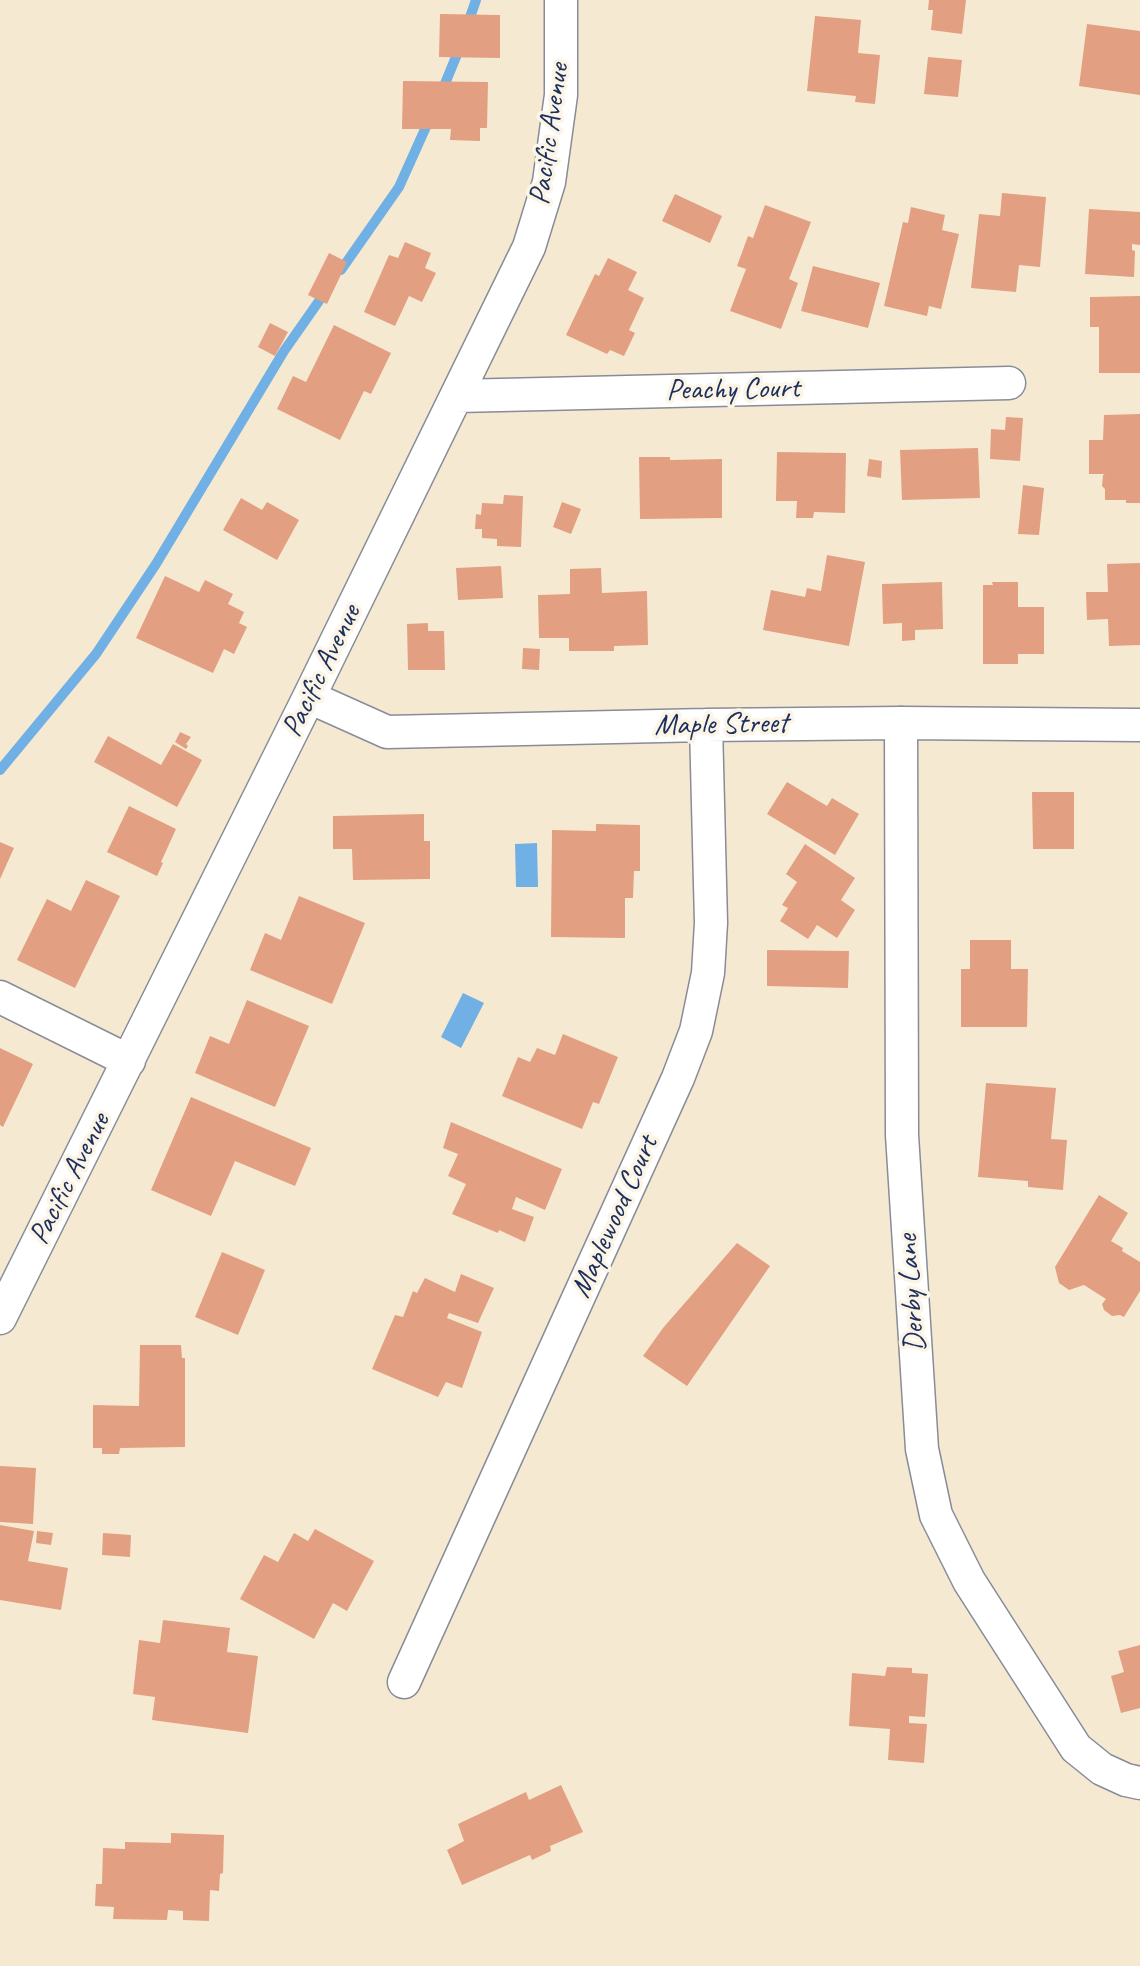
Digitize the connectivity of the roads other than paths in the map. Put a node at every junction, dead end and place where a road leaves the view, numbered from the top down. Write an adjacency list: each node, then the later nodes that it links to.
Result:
1 (561, 0): 3 (street, Pacific Avenue)
2 (1009, 383): 3 (street, Peachy Court)
3 (458, 396): 4 (street, Pacific Avenue)
4 (309, 697): 6 (street, Maple Street); 9 (street, Pacific Avenue)
5 (901, 723): 6 (street, Maple Street); 7 (street, Maple Street); 12 (street, Derby Lane)
6 (706, 724): 11 (street, Maplewood Court)
7 (1140, 725)
8 (0, 997): 9 (street)
9 (129, 1061): 10 (street, Pacific Avenue)
10 (0, 1318)
11 (404, 1682)
12 (1140, 1783)

